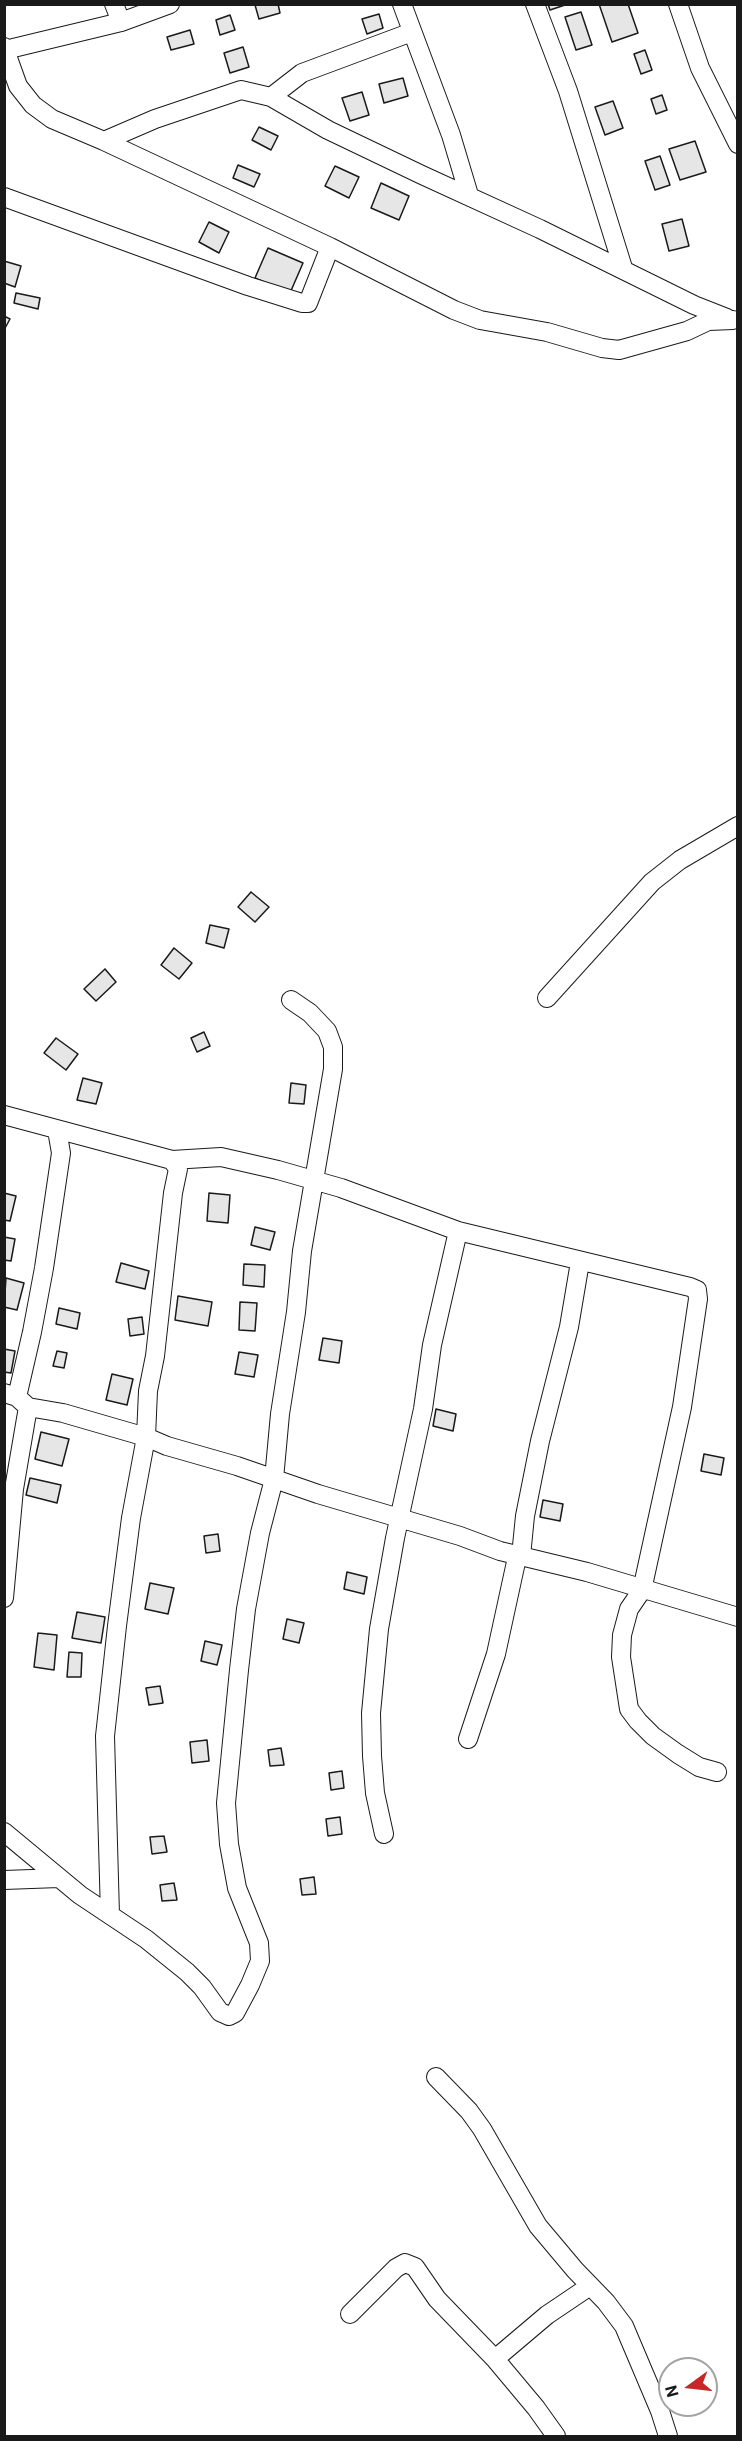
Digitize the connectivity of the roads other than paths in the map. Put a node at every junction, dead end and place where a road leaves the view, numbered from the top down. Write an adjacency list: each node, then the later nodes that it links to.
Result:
1 (170, 4): 5 (street)
2 (402, 4): 6 (street)
3 (535, 4): 14 (street)
4 (678, 4): 10 (street)
5 (117, 13): 7 (street)
6 (412, 33): 8 (street); 11 (street)
7 (5, 49): 9 (street)
8 (271, 97): 9 (street); 11 (street)
9 (104, 141): 13 (street)
10 (738, 144)
11 (469, 195): 14 (street)
12 (4, 197): 13 (street)
13 (330, 247): 15 (street)
14 (623, 268): 15 (street)
15 (736, 320)
16 (738, 826): 17 (street)
17 (547, 998)
18 (291, 1000): 22 (street)
19 (4, 1115): 20 (street)
20 (57, 1130): 21 (street); 25 (street)
21 (172, 1160): 22 (street); 26 (street)
22 (315, 1180): 23 (street); 27 (street)
23 (458, 1231): 24 (street); 28 (street)
24 (580, 1262): 29 (street); 30 (street)
25 (17, 1399): 26 (street); 31 (street)
26 (146, 1437): 27 (street); 39 (street)
27 (274, 1479): 28 (street); 39 (street)
28 (400, 1519): 29 (street); 36 (street)
29 (521, 1556): 30 (street); 33 (street)
30 (642, 1590): 32 (street); 34 (street)
31 (4, 1598)
32 (738, 1617)
33 (468, 1739)
34 (717, 1772)
35 (4, 1832): 37 (street)
36 (384, 1834)
37 (58, 1878): 38 (street); 39 (street)
38 (4, 1880)
39 (110, 1915)
40 (436, 2077): 41 (street)
41 (590, 2286): 43 (street); 45 (street)
42 (350, 2314): 43 (street)
43 (495, 2360): 44 (street)
44 (556, 2436)
45 (668, 2436)

